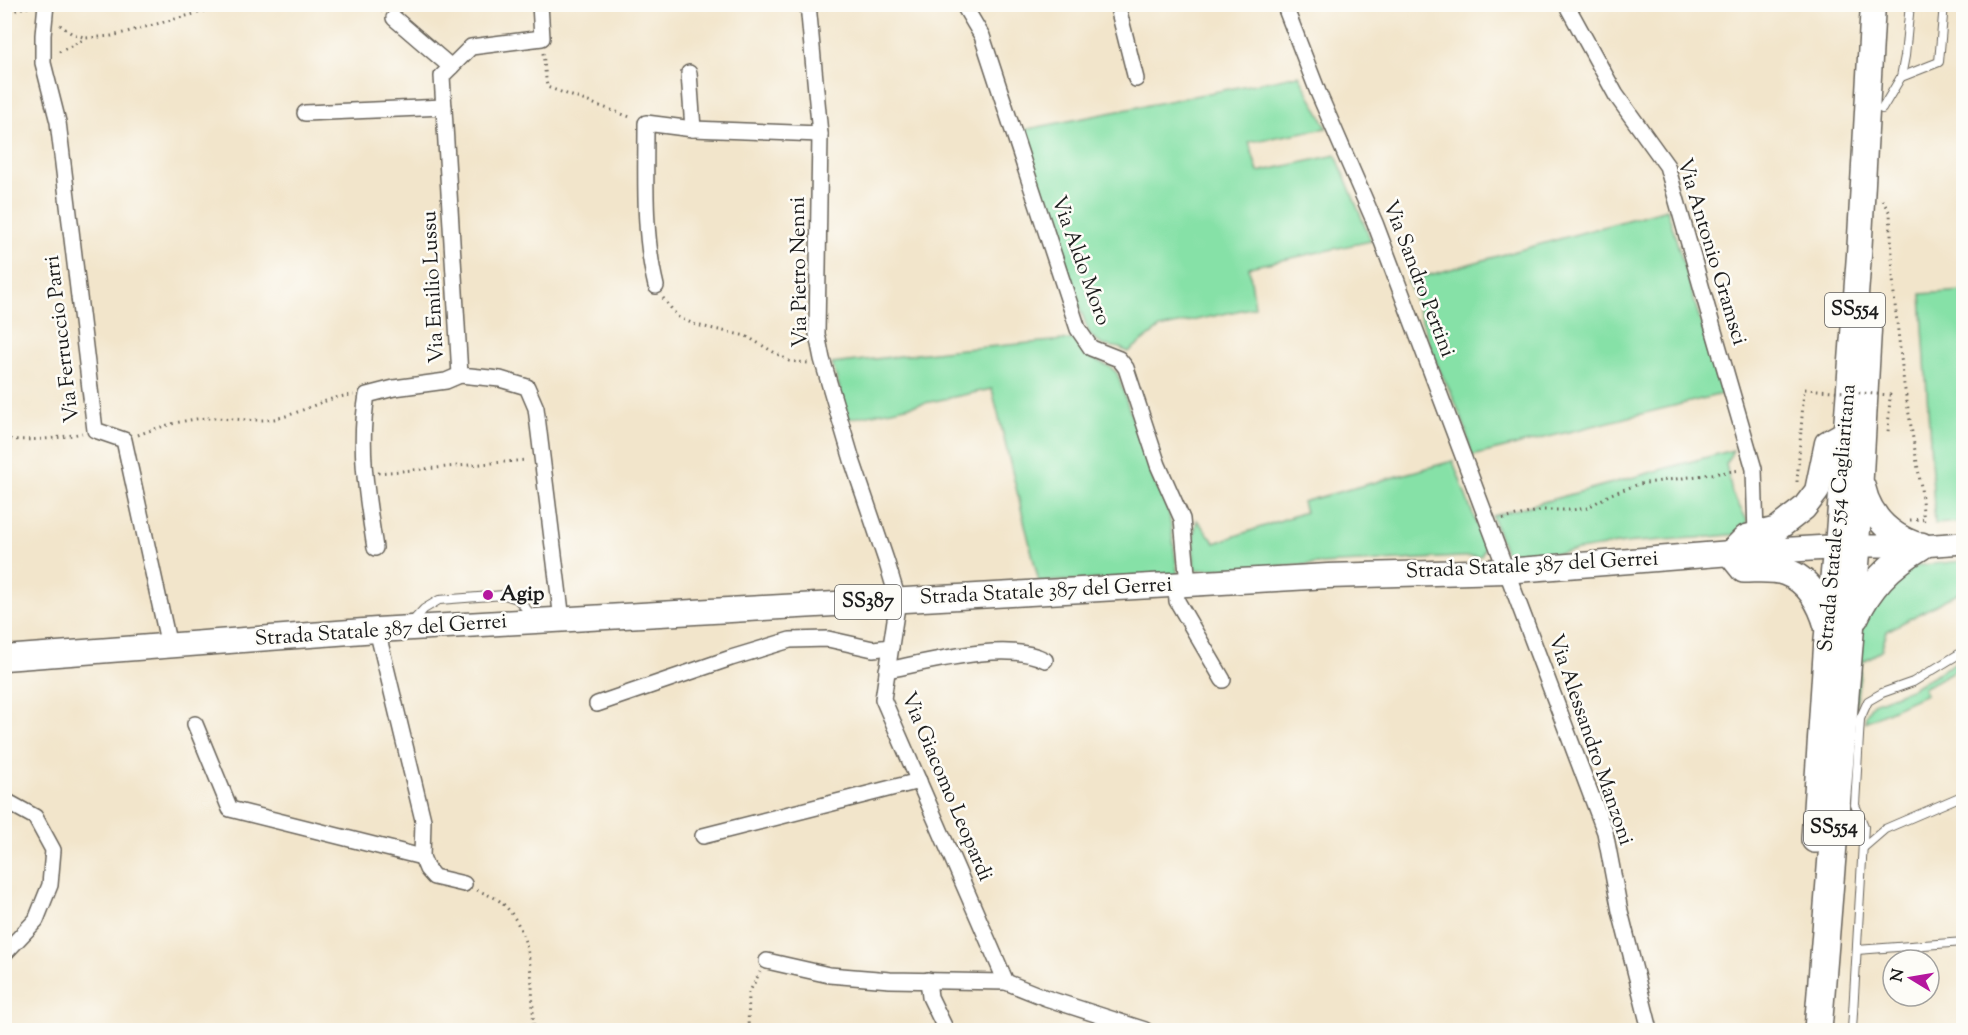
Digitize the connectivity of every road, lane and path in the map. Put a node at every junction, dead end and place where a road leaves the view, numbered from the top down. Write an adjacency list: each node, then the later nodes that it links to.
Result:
1 (231, 4): 15 (path)
2 (540, 4): 16 (street)
3 (808, 4): 27 (street, Via Pietro Nenni)
4 (963, 4): 52 (street, Via Aldo Moro)
5 (1117, 4): 21 (street)
6 (1284, 4): 44 (street, Via Sandro Pertini)
7 (1566, 4): 39 (street, Via Antonio Gramsci)
8 (1873, 4): 34 (main road, Strada Statale 554 Cagliaritana / SS554)
9 (1889, 4): 23 (main road, Strada Statale 554 Cagliaritana / SS554)
10 (1910, 4): 20 (lane)
11 (1944, 4): 20 (lane)
12 (46, 8): 13 (path); 15 (path); 17 (street, Via Ferruccio Parri)
13 (4, 14)
14 (394, 18): 18 (street)
15 (86, 38): 17 (path)
16 (542, 38): 18 (street, Via Emilio Lussu); 25 (path)
17 (43, 63): 33 (street, Via Ferruccio Parri)
18 (451, 67): 22 (street, Via Emilio Lussu)
19 (689, 73): 26 (street)
20 (1901, 77): 23 (lane)
21 (1136, 79)
22 (444, 107): 24 (street); 31 (street, Via Emilio Lussu)
23 (1882, 109): 28 (main road, Strada Statale 554 Cagliaritana / SS554)
24 (305, 112)
25 (646, 123): 26 (street); 29 (street)
26 (693, 129): 27 (street)
27 (820, 134): 30 (street, Via Pietro Nenni)
28 (1877, 191): 40 (main road, Strada Statale 554 Cagliaritana / SS554); 43 (path)
29 (656, 286): 30 (path)
30 (823, 364): 53 (street, Via Pietro Nenni)
31 (460, 375): 32 (street); 38 (street, Via Emilio Lussu)
32 (367, 394): 37 (path); 41 (street)
33 (95, 430): 36 (path); 37 (street, Via Ferruccio Parri)
34 (1845, 432): 45 (main road); 47 (main road, Strada Statale 554 Cagliaritana / SS554)
35 (1888, 433): 42 (path, bridge)
36 (4, 439)
37 (124, 440): 57 (street)
38 (542, 460): 41 (path); 54 (street, Via Emilio Lussu)
39 (1754, 469): 44 (path); 45 (street, Via Antonio Gramsci)
40 (1862, 471): 47 (main road, Strada Statale 554 Cagliaritana / SS554); 48 (main road)
41 (365, 476): 49 (street)
42 (1797, 491)
43 (1906, 519)
44 (1488, 523): 51 (street, Via Sandro Pertini)
45 (1756, 535): 50 (main road)
46 (1964, 543): 48 (main road)
47 (1847, 546): 48 (main road); 50 (main road, Strada Statale 387 del Gerrei / SS387); 56 (highway, Strada Statale 554 Cagliaritana / SS554)
48 (1921, 546): 56 (highway)
49 (375, 549)
50 (1731, 553): 51 (main road, Strada Statale 387 del Gerrei / SS387); 56 (highway)
51 (1505, 571): 52 (main road, Strada Statale 387 del Gerrei / SS387); 83 (street, Via Alessandro Manzoni)
52 (1182, 584): 53 (main road, Strada Statale 387 del Gerrei / SS387); 63 (street, Via Aldo Moro)
53 (898, 600): 54 (main road, Strada Statale 387 del Gerrei / SS387); 58 (street, Via Giacomo Leopardi)
54 (562, 620): 55 (main road, Strada Statale 387 del Gerrei / SS387)
55 (377, 630): 57 (main road, Strada Statale 387 del Gerrei / SS387); 71 (street)
56 (1840, 633): 84 (highway, Strada Statale 554 Cagliaritana / SS554); 85 (highway, Strada Statale 554 Cagliaritana / SS554)
57 (169, 645): 60 (main road, Strada Statale 387 del Gerrei / SS387)
58 (891, 647): 62 (street, Via Giacomo Leopardi); 64 (street)
59 (1964, 651): 70 (lane)
60 (4, 658)
61 (1045, 660): 62 (street)
62 (887, 670): 66 (street, Via Giacomo Leopardi)
63 (1223, 680)
64 (597, 704)
65 (195, 724): 71 (street)
66 (919, 781): 69 (street); 78 (street, Via Giacomo Leopardi)
67 (1964, 795): 70 (lane)
68 (4, 800): 75 (street)
69 (703, 836)
70 (1863, 848): 74 (lane)
71 (422, 857): 72 (street)
72 (464, 884): 79 (path)
73 (1964, 942): 74 (lane)
74 (1857, 950): 86 (lane)
75 (4, 954)
76 (767, 961): 77 (street); 80 (path)
77 (928, 980): 78 (street); 81 (street)
78 (1006, 982): 82 (street)
79 (534, 1030)
80 (748, 1030)
81 (946, 1030)
82 (1145, 1030)
83 (1650, 1030)
84 (1801, 1030)
85 (1818, 1030)
86 (1852, 1030)

